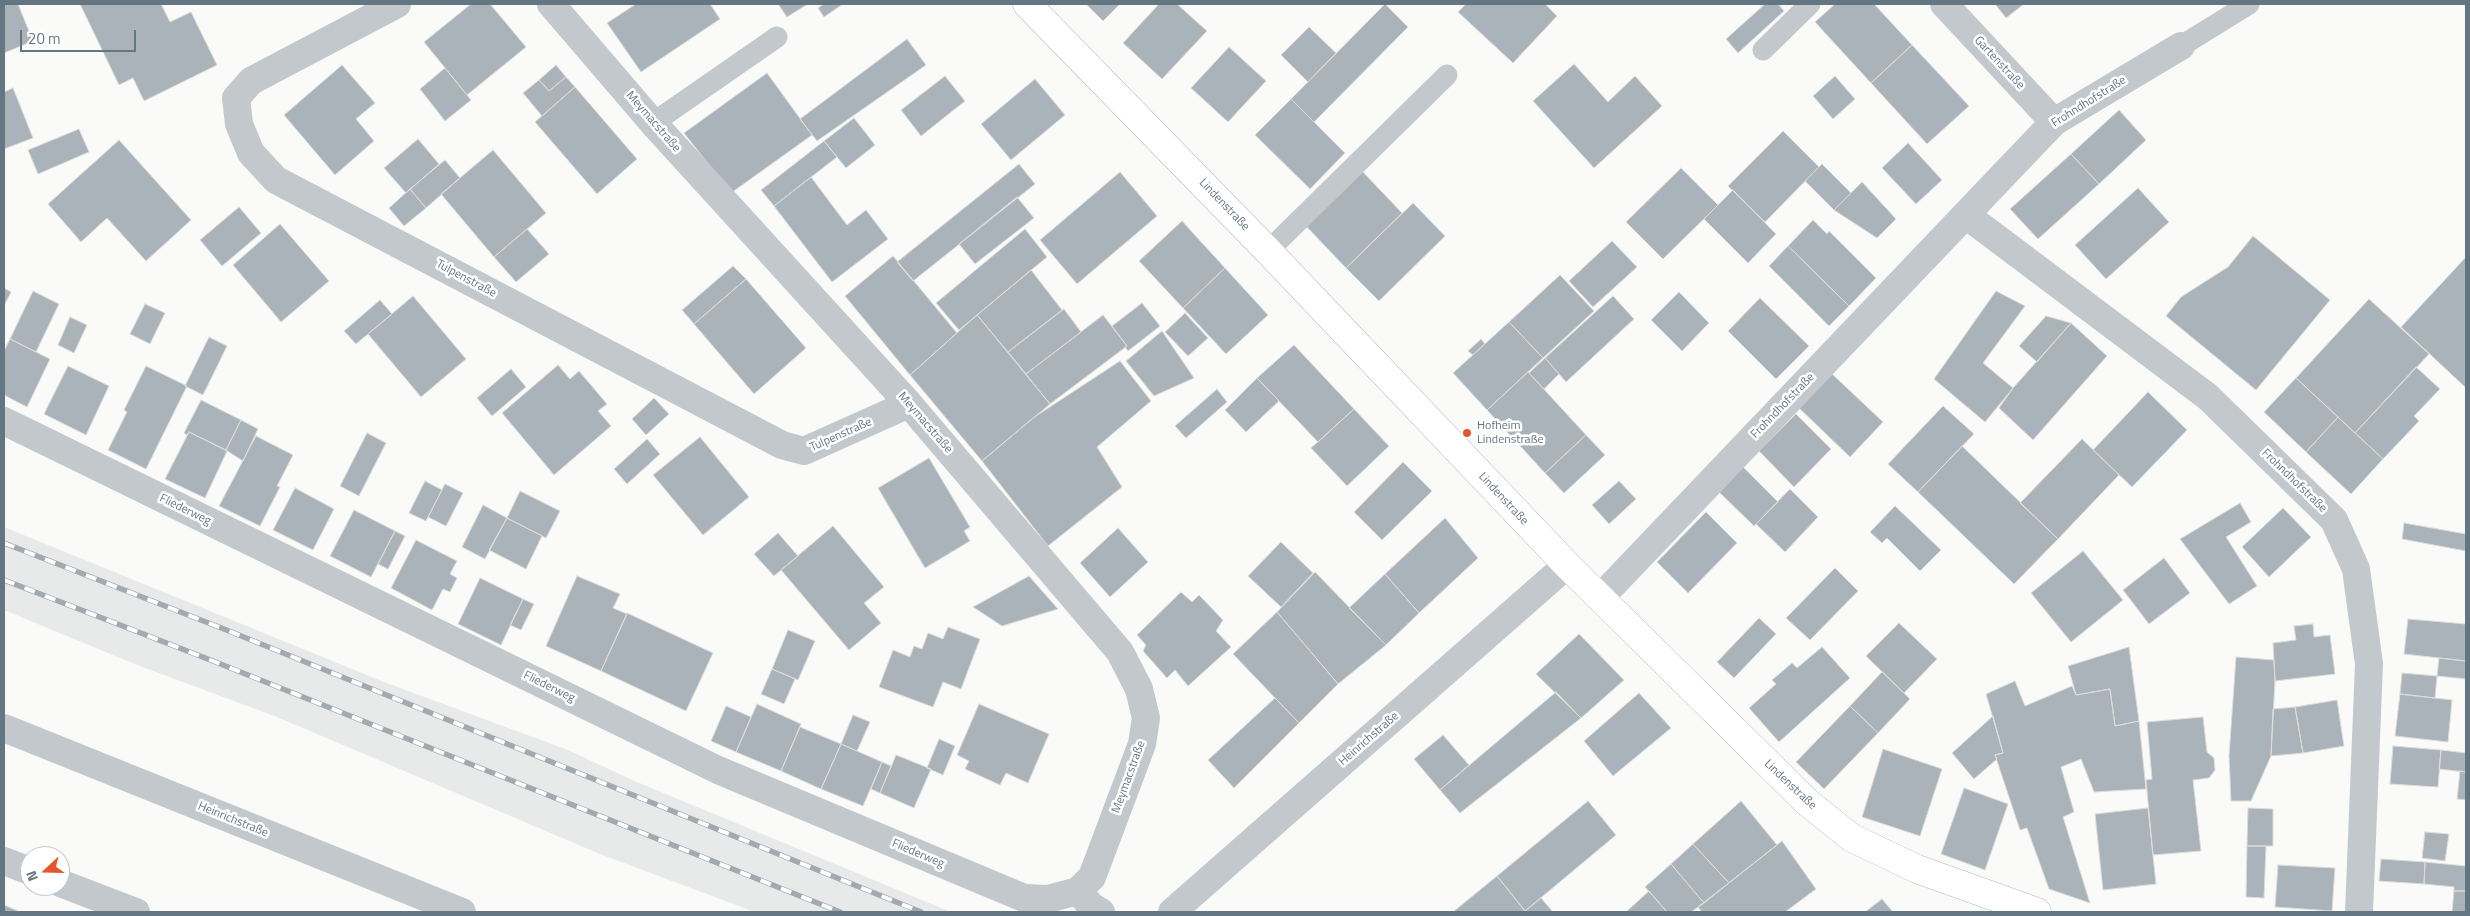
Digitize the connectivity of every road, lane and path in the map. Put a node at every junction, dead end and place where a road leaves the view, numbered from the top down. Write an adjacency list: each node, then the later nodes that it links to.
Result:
1 (397, 4): 15 (street, Tulpenstraße)
2 (551, 4): 12 (street, Meymacstraße)
3 (1027, 4): 14 (main road, Lindenstraße)
4 (1810, 4): 9 (lane)
5 (1944, 4): 11 (street, Gartenstraße)
6 (2249, 4): 8 (lane)
7 (777, 37): 12 (lane)
8 (2181, 46): 11 (street, Frohndhofstraße)
9 (1763, 50)
10 (1447, 75): 14 (lane)
11 (2054, 122): 13 (street, Frohndhofstraße)
12 (653, 123): 15 (street, Meymacstraße)
13 (1966, 215): 18 (street, Frohndhofstraße); 29 (street, Frohndhofstraße)
14 (1268, 251): 17 (main road, Lindenstraße)
15 (910, 404): 23 (street, Meymacstraße)
16 (4, 421): 23 (street, Fliederweg)
17 (1566, 566): 18 (main road, Lindenstraße); 27 (street, Heinrichstraße)
18 (1600, 598): 28 (main road, Lindenstraße)
19 (4, 728): 24 (street, Heinrichstraße)
20 (4, 861): 21 (street)
21 (20, 867)
22 (70, 887): 25 (street)
23 (1078, 891): 26 (street)
24 (454, 911)
25 (136, 912)
26 (1101, 912)
27 (1172, 912)
28 (2037, 912)
29 (2359, 912)

